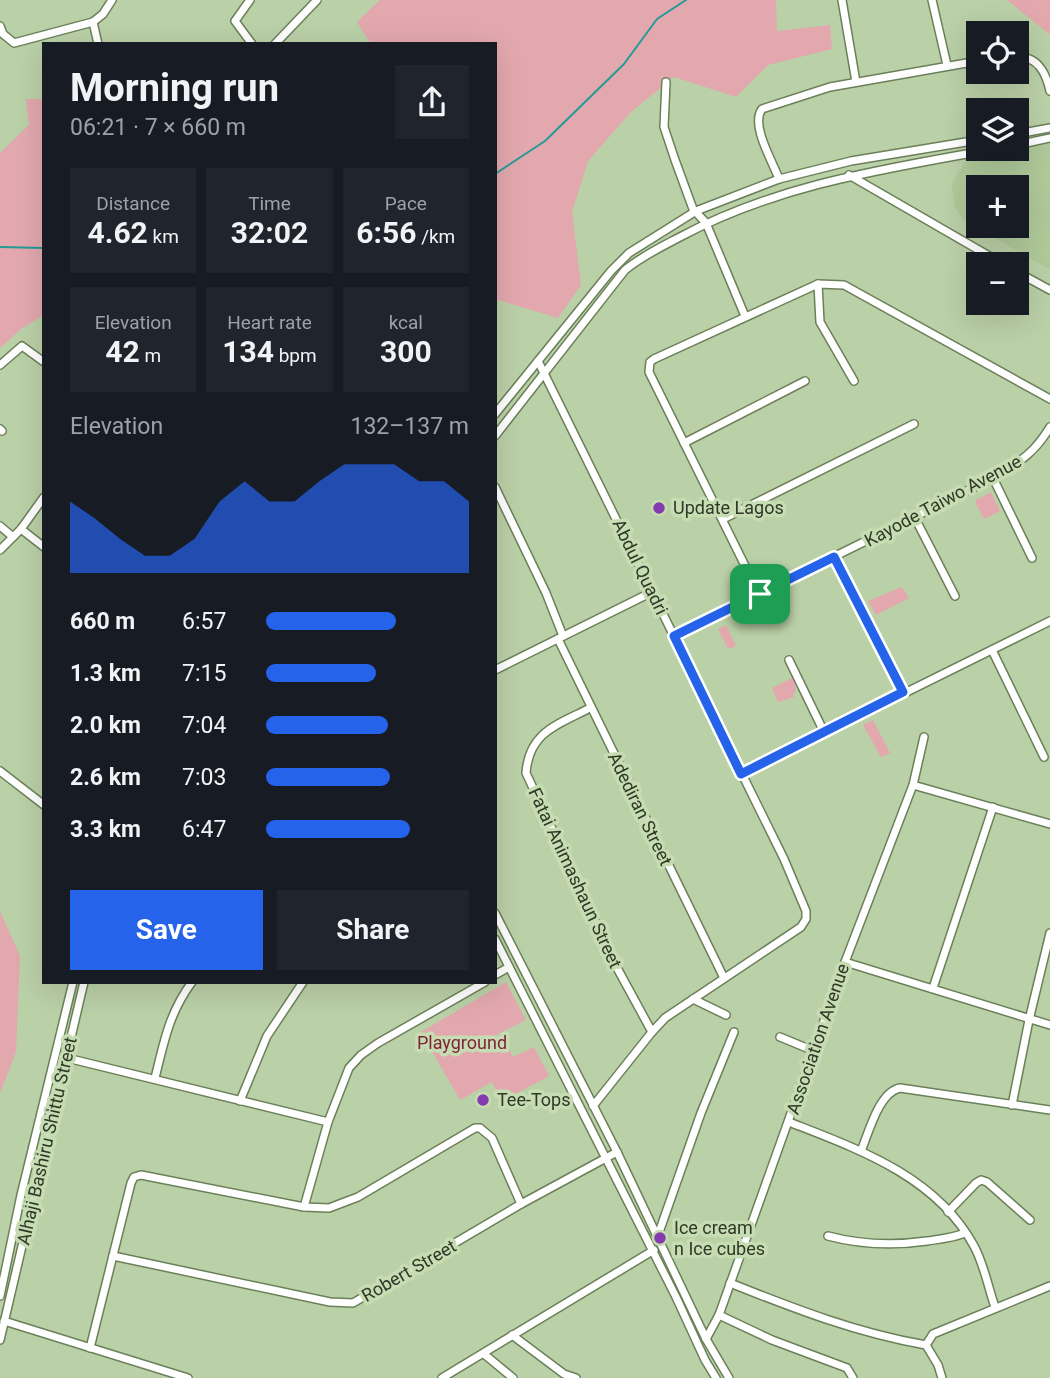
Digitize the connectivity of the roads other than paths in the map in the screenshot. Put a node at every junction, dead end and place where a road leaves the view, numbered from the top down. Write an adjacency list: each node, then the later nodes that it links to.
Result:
1 (112, 0): 6 (street)
2 (250, 0): 9 (street)
3 (317, 0): 10 (street)
4 (842, 0): 15 (street)
5 (932, 0): 13 (street)
6 (93, 22): 7 (street); 8 (street)
7 (1, 33)
8 (97, 42)
9 (251, 42)
10 (277, 42)
11 (1029, 58): 16 (street)
12 (966, 63): 13 (street)
13 (947, 65): 15 (street)
14 (666, 82): 26 (street)
15 (856, 82): 25 (street)
16 (1050, 91)
17 (1050, 128): 18 (street)
18 (1029, 132)
19 (1050, 138): 21 (street)
20 (966, 142): 23 (street)
21 (1029, 142)
22 (966, 154): 24 (street)
23 (844, 163): 24 (street); 25 (street)
24 (849, 175): 27 (street); 28 (street)
25 (779, 179): 26 (street)
26 (695, 211): 27 (street); 34 (street)
27 (706, 223): 32 (street); 36 (street)
28 (982, 252)
29 (1029, 279): 31 (street)
30 (818, 284): 32 (street); 38 (street); 39 (street)
31 (1050, 290)
32 (746, 316): 44 (street)
33 (42, 360): 35 (street)
34 (538, 361): 36 (street, Abdul Quadri); 40 (street)
35 (0, 365)
36 (545, 373): 43 (street); 57 (street, Abdul Quadri)
37 (805, 381): 44 (street)
38 (854, 381)
39 (1050, 399)
40 (497, 412)
41 (914, 424): 49 (street)
42 (1050, 427): 45 (street, Kayode Taiwo Avenue)
43 (497, 433)
44 (684, 443): 49 (street)
45 (993, 478): 48 (street, Kayode Taiwo Avenue); 56 (street)
46 (497, 491): 62 (street, Adediran Street)
47 (42, 500): 51 (street)
48 (915, 518): 55 (street, Kayode Taiwo Avenue); 59 (street)
49 (723, 519): 58 (street)
50 (0, 526): 52 (street)
51 (20, 529): 52 (street); 53 (street)
52 (13, 537): 54 (street)
53 (42, 546)
54 (0, 550)
55 (834, 557): 58 (street, Kayode Taiwo Avenue); 66 (street)
56 (1032, 558)
57 (652, 592): 61 (street, Abdul Quadri); 62 (street)
58 (760, 594): 61 (street, Kayode Taiwo Avenue)
59 (955, 596)
60 (1050, 621): 63 (street)
61 (674, 636): 72 (street, Abdul Quadri)
62 (561, 638): 65 (street); 67 (street, Adediran Street)
63 (992, 650): 66 (street); 70 (street)
64 (789, 660): 68 (street)
65 (497, 669)
66 (903, 692): 68 (street)
67 (590, 708): 83 (street, Adediran Street); 94 (street, Fatai Animashaun Street)
68 (824, 732): 72 (street)
69 (924, 737): 73 (street, Association Avenue)
70 (1044, 757)
71 (0, 771): 74 (street)
72 (741, 774): 83 (street, Abdul Quadri)
73 (913, 785): 75 (street); 80 (street, Association Avenue)
74 (42, 803)
75 (993, 807): 76 (street); 89 (street)
76 (1050, 824)
77 (497, 917): 103 (street)
78 (1050, 933): 92 (street)
79 (497, 943): 81 (street)
80 (845, 962): 89 (street); 97 (street, Association Avenue)
81 (509, 967): 82 (street); 109 (street)
82 (497, 974)
83 (724, 978): 90 (street)
84 (73, 984): 98 (street, Alhaji Bashiru Shittu Street)
85 (84, 984): 99 (street, Alhaji Bashiru Shittu Street)
86 (191, 984): 100 (street)
87 (302, 984): 101 (street)
88 (482, 984): 105 (street)
89 (933, 988): 92 (street)
90 (693, 999): 91 (street); 94 (street)
91 (726, 1015)
92 (1029, 1020): 93 (street); 102 (street)
93 (1050, 1025)
94 (652, 1032): 103 (street)
95 (734, 1032): 116 (street)
96 (780, 1037): 97 (street)
97 (814, 1051): 106 (street, Association Avenue)
98 (55, 1055): 99 (street); 120 (street, Alhaji Bashiru Shittu Street)
99 (66, 1058): 100 (street); 126 (street, Alhaji Bashiru Shittu Street)
100 (155, 1078): 101 (street)
101 (240, 1101): 105 (street)
102 (1012, 1105): 104 (street); 107 (street)
103 (593, 1106): 108 (street)
104 (1050, 1110)
105 (328, 1122): 111 (street)
106 (789, 1122): 107 (street); 121 (street, Association Avenue)
107 (861, 1151): 112 (street)
108 (617, 1152): 109 (street, Robert Street); 116 (street)
109 (605, 1158): 110 (street, Robert Street); 118 (street)
110 (522, 1203): 111 (street); 119 (street, Robert Street)
111 (304, 1207): 119 (street)
112 (948, 1212): 113 (street); 114 (street)
113 (1030, 1220)
114 (965, 1233): 115 (street); 124 (street)
115 (828, 1236)
116 (657, 1238): 117 (street)
117 (661, 1247): 118 (street); 128 (street)
118 (652, 1251): 127 (street); 137 (street)
119 (113, 1255): 131 (street)
120 (1, 1283): 123 (street, Alhaji Bashiru Shittu Street)
121 (730, 1283): 125 (street, Association Avenue); 130 (street)
122 (1050, 1286): 124 (street)
123 (0, 1296)
124 (995, 1307): 130 (street)
125 (719, 1315): 128 (street, Association Avenue); 139 (street)
126 (4, 1321): 129 (street, Alhaji Bashiru Shittu Street); 131 (street)
127 (512, 1335): 132 (street); 136 (street)
128 (706, 1339): 138 (street)
129 (0, 1340)
130 (926, 1345): 140 (street)
131 (90, 1348): 133 (street)
132 (484, 1354): 134 (street); 135 (street)
133 (188, 1378)
134 (442, 1378)
135 (513, 1378)
136 (576, 1378)
137 (716, 1378)
138 (729, 1378)
139 (853, 1378)
140 (942, 1378)

